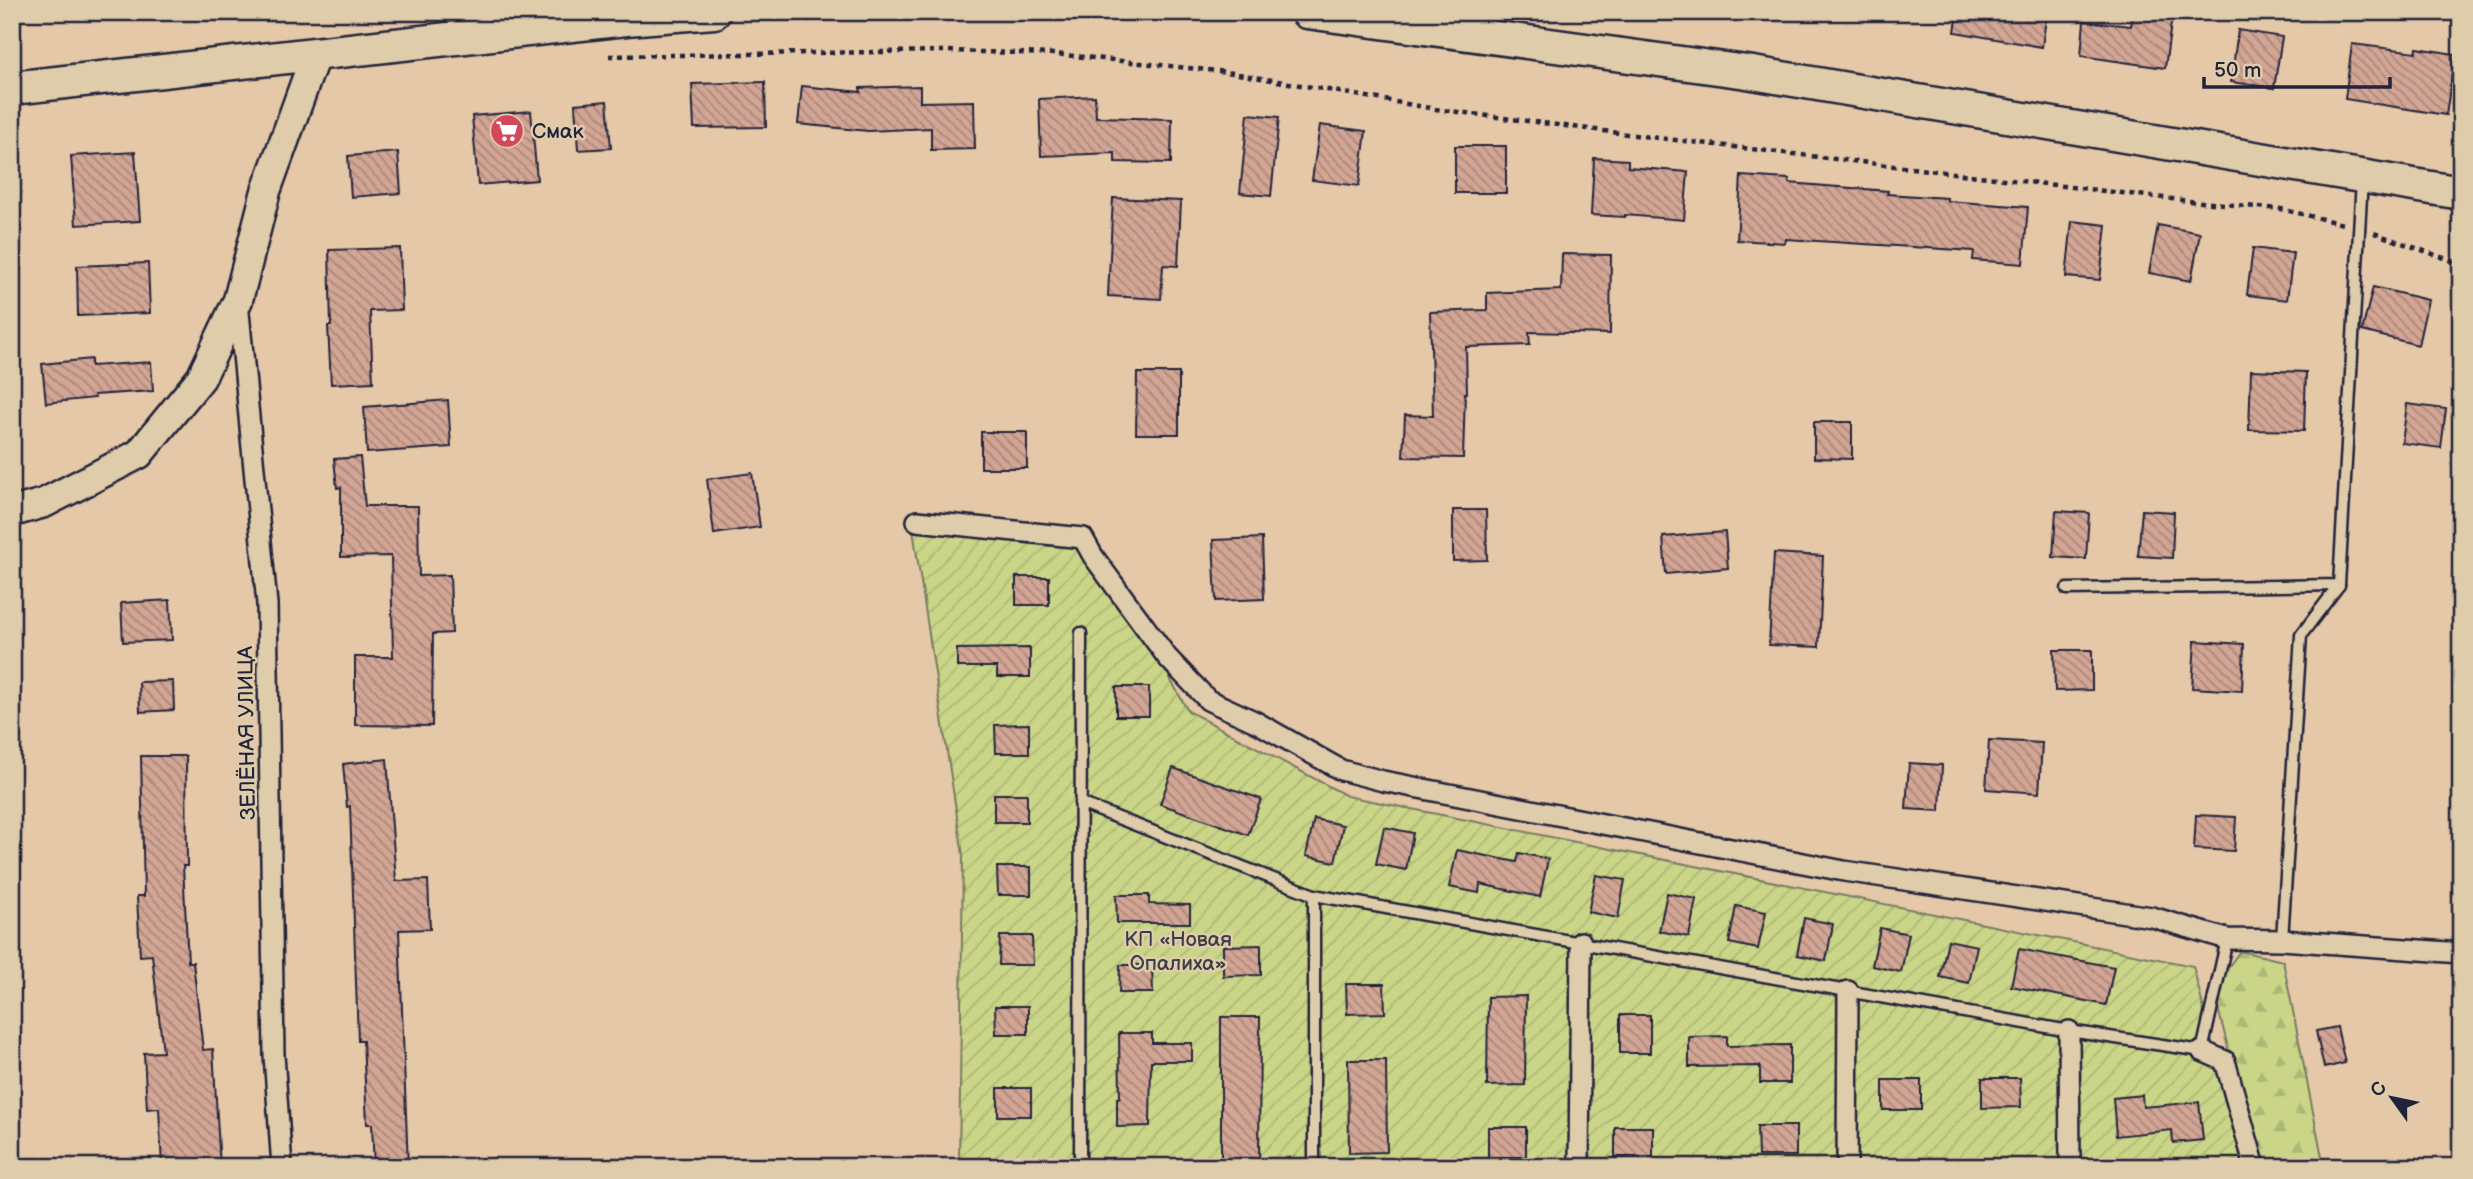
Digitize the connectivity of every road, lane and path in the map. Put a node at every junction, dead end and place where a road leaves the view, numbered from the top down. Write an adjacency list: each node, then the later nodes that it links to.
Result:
1 (714, 12): 3 (main road)
2 (1307, 12): 6 (main road)
3 (316, 53): 5 (main road); 10 (street)
4 (609, 55): 8 (path)
5 (12, 88)
6 (2362, 175): 7 (main road); 8 (lane)
7 (2461, 193)
8 (2359, 228): 9 (path); 13 (lane)
9 (2461, 264)
10 (238, 300): 11 (street); 25 (street, ЗЕЛЁНАЯ УЛИЦА)
11 (12, 512)
12 (917, 522): 18 (street)
13 (2339, 585): 14 (lane); 19 (lane)
14 (2067, 589)
15 (1081, 633): 16 (lane)
16 (1080, 803): 17 (lane); 26 (lane)
17 (1314, 895): 20 (lane); 27 (lane)
18 (2227, 939): 19 (street); 24 (lane)
19 (2282, 940): 21 (street)
20 (1581, 942): 22 (lane); 28 (street)
21 (2461, 954)
22 (1848, 992): 23 (lane); 29 (street)
23 (2068, 1031): 24 (lane); 30 (street)
24 (2202, 1051): 31 (street)
25 (282, 1167)
26 (1080, 1167)
27 (1314, 1167)
28 (1579, 1167)
29 (1847, 1167)
30 (2070, 1167)
31 (2255, 1167)

